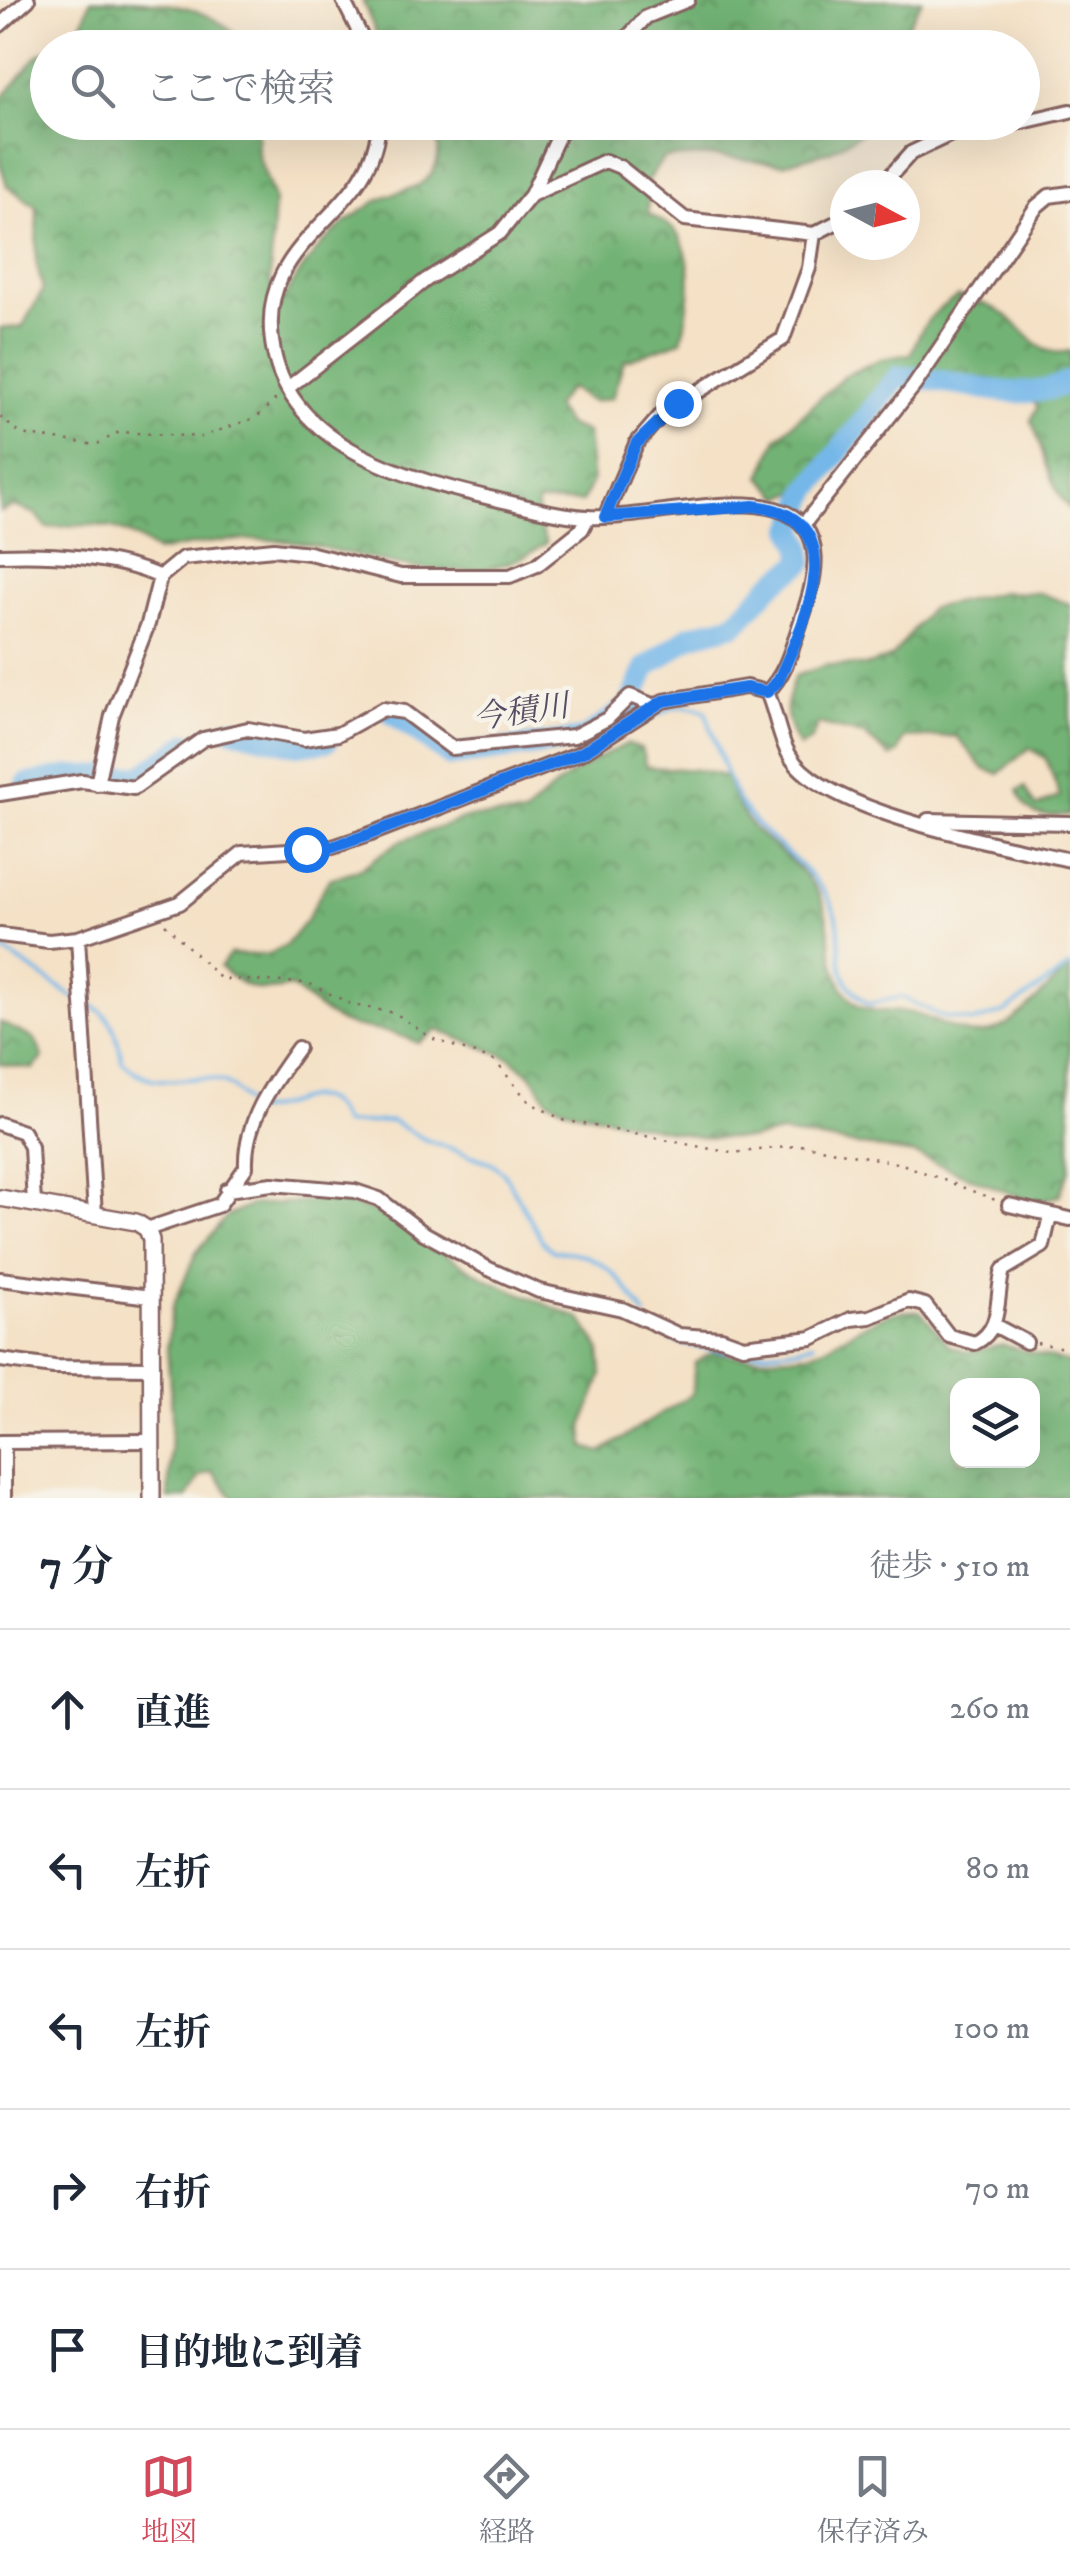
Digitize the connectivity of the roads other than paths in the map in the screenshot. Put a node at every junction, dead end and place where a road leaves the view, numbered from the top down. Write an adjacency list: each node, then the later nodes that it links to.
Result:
1 (28, 0): 4 (street)
2 (343, 0): 5 (street)
3 (688, 0): 6 (street)
4 (0, 25)
5 (358, 30)
6 (634, 30)
7 (1070, 110): 8 (street)
8 (1040, 118)
9 (375, 140): 17 (street)
10 (556, 140): 14 (street)
11 (939, 140): 12 (street)
12 (897, 170)
13 (1070, 193): 20 (street)
14 (530, 195): 16 (street); 17 (street)
15 (830, 226): 16 (street)
16 (814, 234): 19 (street)
17 (289, 387): 18 (street)
18 (588, 517): 19 (street); 22 (street)
19 (605, 517): 20 (street)
20 (803, 525): 23 (street)
21 (0, 555): 22 (street)
22 (160, 577): 25 (street)
23 (767, 692): 24 (street); 27 (street)
24 (654, 706): 25 (street); 31 (street)
25 (97, 784): 26 (street)
26 (0, 794)
27 (920, 822): 28 (street); 29 (street)
28 (1070, 823)
29 (1070, 860)
30 (0, 935): 31 (street)
31 (78, 938): 38 (street)
32 (298, 1048): 34 (street)
33 (0, 1124): 36 (street)
34 (227, 1190): 41 (street); 44 (street)
35 (0, 1198): 36 (street)
36 (34, 1204): 38 (street)
37 (1009, 1205): 39 (street)
38 (95, 1214): 41 (street)
39 (1050, 1216): 40 (street); 44 (street)
40 (1070, 1219)
41 (147, 1229): 43 (street)
42 (0, 1280): 43 (street)
43 (151, 1296): 47 (street)
44 (994, 1325): 45 (street)
45 (1026, 1342)
46 (0, 1360): 47 (street)
47 (152, 1368): 49 (street)
48 (2, 1442): 49 (street); 50 (street)
49 (152, 1442): 51 (street)
50 (4, 1498)
51 (152, 1498)

